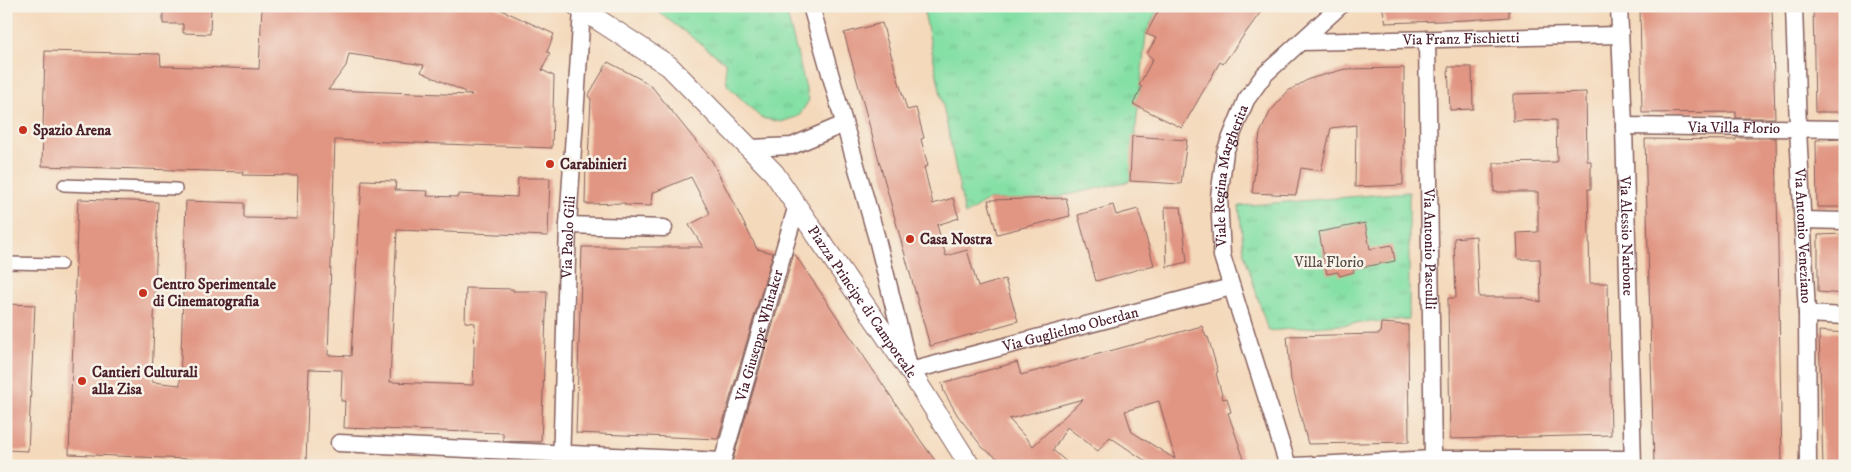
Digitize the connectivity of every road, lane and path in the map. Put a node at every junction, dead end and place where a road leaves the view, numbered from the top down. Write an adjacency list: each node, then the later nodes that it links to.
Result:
1 (811, 6): 9 (street, Piazza Principe di Camporeale)
2 (1340, 6): 8 (street, Viale Regina Margherita)
3 (1619, 6): 6 (street, Via Alessio Narbone)
4 (1794, 6): 11 (street, Via Antonio Veneziano)
5 (586, 9): 13 (street, Piazza Principe di Camporeale); 19 (street, Via Paolo Gili)
6 (1620, 35): 7 (street, Via Franz Fischietti); 10 (street, Via Alessio Narbone)
7 (1427, 39): 8 (street, Via Franz Fischietti); 29 (street, Via Antonio Pasculli)
8 (1301, 42): 23 (street, Viale Regina Margherita)
9 (844, 124): 13 (street); 26 (street, Piazza Principe di Camporeale)
10 (1624, 126): 11 (street, Via Villa Florio); 30 (street, Via Alessio Narbone)
11 (1798, 128): 12 (street, Via Villa Florio); 17 (street, Via Antonio Veneziano)
12 (1845, 129)
13 (752, 148): 16 (street, Piazza Principe di Camporeale)
14 (64, 185): 15 (street)
15 (176, 189)
16 (797, 205): 26 (street, Piazza Principe di Camporeale); 31 (street, Via Giuseppe Whitaker)
17 (1802, 220): 18 (street); 24 (street, Via Antonio Veneziano)
18 (1845, 221)
19 (568, 225): 20 (street); 28 (street, Via Paolo Gili)
20 (664, 228)
21 (6, 262): 22 (street)
22 (61, 264)
23 (1231, 287): 26 (street, Via Guglielmo Oberdan); 33 (street, Viale Regina Margherita)
24 (1807, 314): 25 (street); 35 (street, Via Antonio Veneziano)
25 (1845, 316)
26 (910, 371): 32 (street)
27 (339, 443): 28 (street)
28 (561, 459): 31 (street)
29 (1433, 459): 30 (street); 34 (street)
30 (1632, 462)
31 (722, 463)
32 (970, 466)
33 (1288, 466)
34 (1295, 466)
35 (1808, 466)

